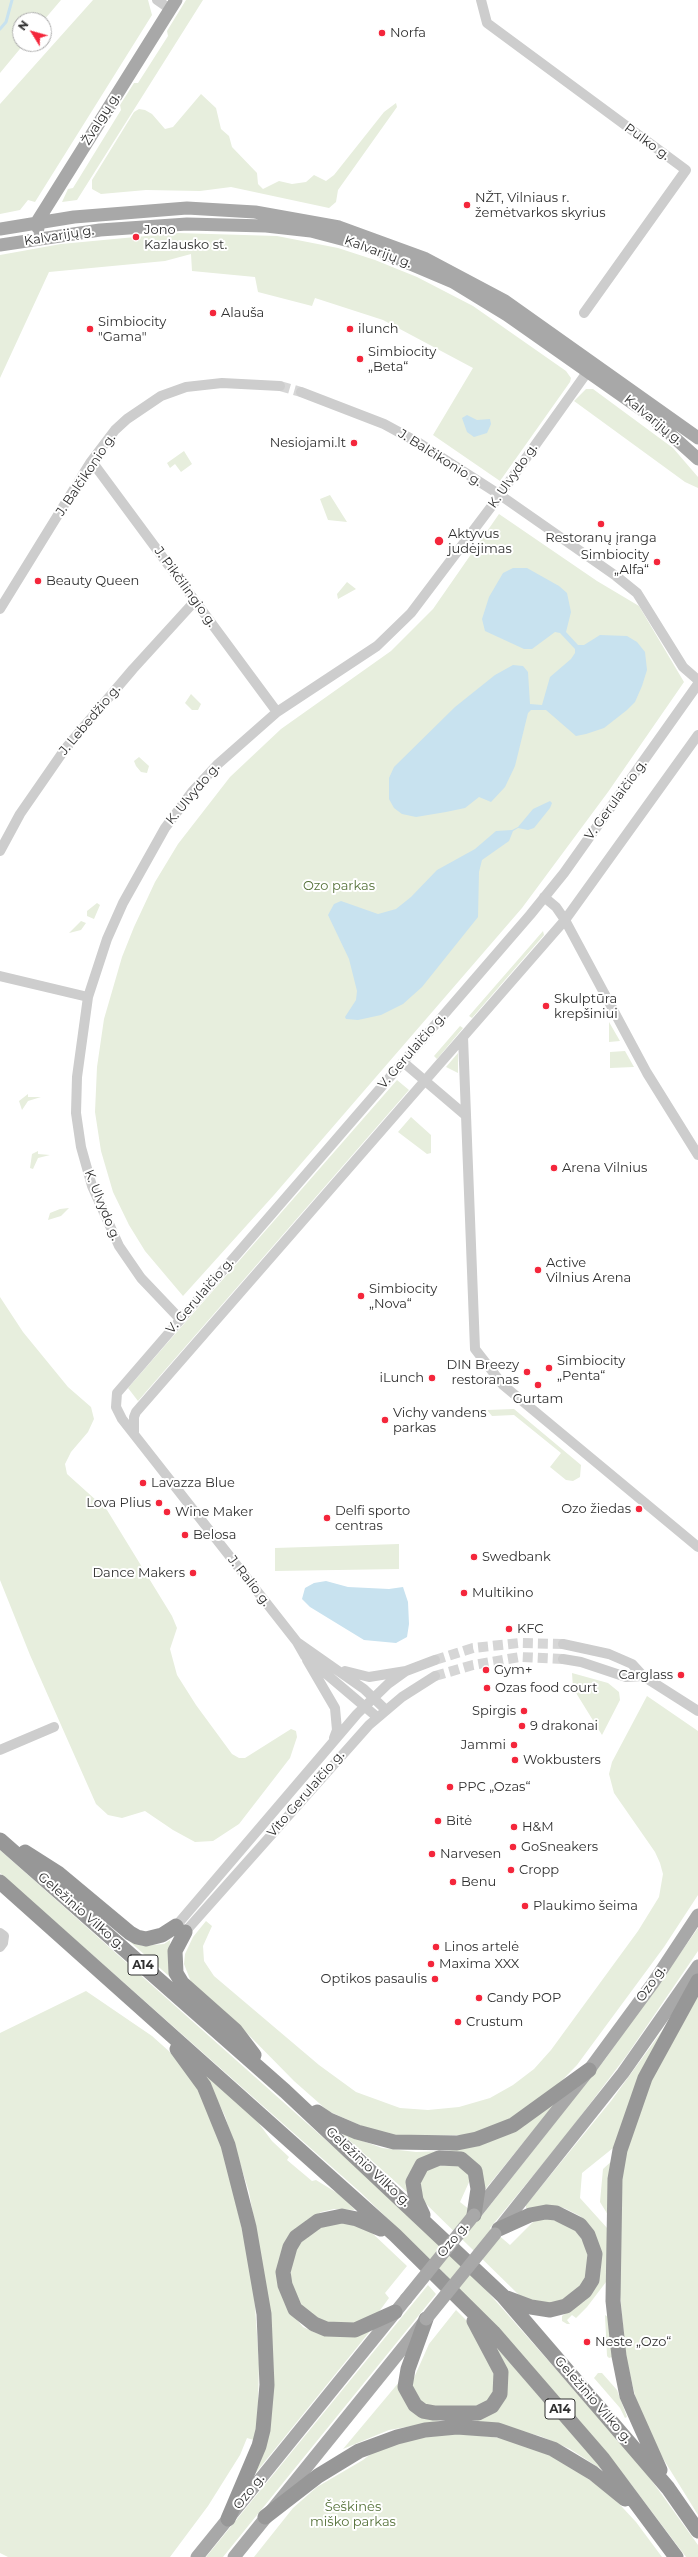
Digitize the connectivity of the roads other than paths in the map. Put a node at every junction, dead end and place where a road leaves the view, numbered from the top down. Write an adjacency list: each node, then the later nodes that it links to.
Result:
1 (157, 0): 3 (street)
2 (481, 0): 10 (street, Pulko g.)
3 (173, 5): 5 (main road, Žvalgų g.)
4 (187, 208): 5 (main road, Kalvarijų g.); 6 (main road); 14 (main road, Kalvarijų g.)
5 (37, 222): 7 (main road, Kalvarijų g.); 8 (main road)
6 (187, 224): 8 (main road, Kalvarijų g.); 11 (main road, Kalvarijų g.)
7 (0, 230)
8 (40, 240): 9 (main road, Kalvarijų g.)
9 (0, 245)
10 (584, 313)
11 (588, 371): 15 (main road, Kalvarijų g.); 17 (street, K. Ulvydo g.)
12 (280, 386): 16 (street, J. Balčikonio g.)
13 (301, 392): 17 (street, J. Balčikonio g.)
14 (698, 438)
15 (698, 459)
16 (90, 464): 18 (street, J. Pikčilingio g.); 19 (street, J. Balčikonio g.)
17 (500, 495): 20 (street, J. Balčikonio g.); 22 (street, K. Ulvydo g.)
18 (195, 601): 22 (street, J. Pikčilingio g.); 24 (street, J. Lebedžio g.)
19 (0, 609)
20 (698, 680)
21 (698, 684): 25 (street, V. Gerulaičio g.)
22 (277, 712): 28 (street, K. Ulvydo g.)
23 (698, 736): 26 (street)
24 (0, 851)
25 (544, 897): 26 (street); 30 (street, V. Gerulaičio g.)
26 (564, 920): 29 (street); 33 (street)
27 (0, 976): 28 (street)
28 (88, 997): 34 (street, K. Ulvydo g.)
29 (463, 1037): 31 (street); 32 (street)
30 (403, 1062): 31 (street); 34 (street, V. Gerulaičio g.)
31 (425, 1081): 32 (street); 36 (street)
32 (464, 1114): 38 (street)
33 (698, 1155)
34 (180, 1319): 35 (street, V. Gerulaičio g.)
35 (116, 1407): 36 (street); 37 (street)
36 (136, 1412): 37 (street)
37 (134, 1432): 39 (street, J. Ralio g.)
38 (698, 1547)
39 (297, 1642): 41 (street, J. Ralio g.); 44 (street)
40 (563, 1644): 47 (street)
41 (305, 1656): 49 (street, J. Ralio g.); 54 (street)
42 (563, 1659): 47 (street)
43 (435, 1660): 45 (street)
44 (334, 1667): 45 (street); 48 (street)
45 (406, 1671): 48 (street, Vito Gerulaičio g.)
46 (436, 1676): 50 (street, Vito Gerulaičio g.)
47 (643, 1676): 51 (street)
48 (374, 1697): 49 (street, Vito Gerulaičio g.); 50 (street)
49 (365, 1705): 52 (street, J. Ralio g.); 54 (street, Vito Gerulaičio g.)
50 (386, 1710): 52 (street, Vito Gerulaičio g.)
51 (698, 1711)
52 (377, 1717): 60 (street, Vito Gerulaičio g.)
53 (54, 1727): 55 (street)
54 (332, 1742): 60 (street, Vito Gerulaičio g.)
55 (0, 1750)
56 (0, 1836): 60 (highway)
57 (0, 1840): 67 (highway, Geležinio Vilko g. / A14)
58 (0, 1882): 65 (highway, A14)
59 (698, 1915): 66 (main road, Ozo g.)
60 (180, 1929): 67 (highway)
61 (0, 1933): 62 (street)
62 (0, 1948)
63 (698, 1966): 71 (main road)
64 (698, 1980): 77 (highway)
65 (152, 2017): 72 (highway, A14); 79 (highway)
66 (589, 2070): 68 (highway); 69 (main road, Ozo g.)
67 (272, 2080): 68 (highway, Geležinio Vilko g. / A14)
68 (285, 2091): 70 (highway, Geležinio Vilko g. / A14)
69 (474, 2215): 70 (highway); 75 (main road, Ozo g., bridge)
70 (426, 2222): 73 (highway, Geležinio Vilko g. / A14)
71 (497, 2231): 73 (highway); 76 (main road, bridge)
72 (395, 2235): 74 (highway, A14); 75 (highway)
73 (503, 2296): 77 (highway, Geležinio Vilko g. / A14)
74 (465, 2305): 76 (highway); 80 (highway, A14)
75 (395, 2312): 79 (main road, Ozo g.)
76 (426, 2319): 78 (main road)
77 (668, 2488): 81 (highway, Geležinio Vilko g. / A14)
78 (264, 2518): 80 (highway); 83 (main road)
79 (228, 2519): 82 (main road, Ozo g.)
80 (647, 2519): 84 (highway, A14)
81 (698, 2531)
82 (197, 2557)
83 (234, 2557)
84 (676, 2557)

